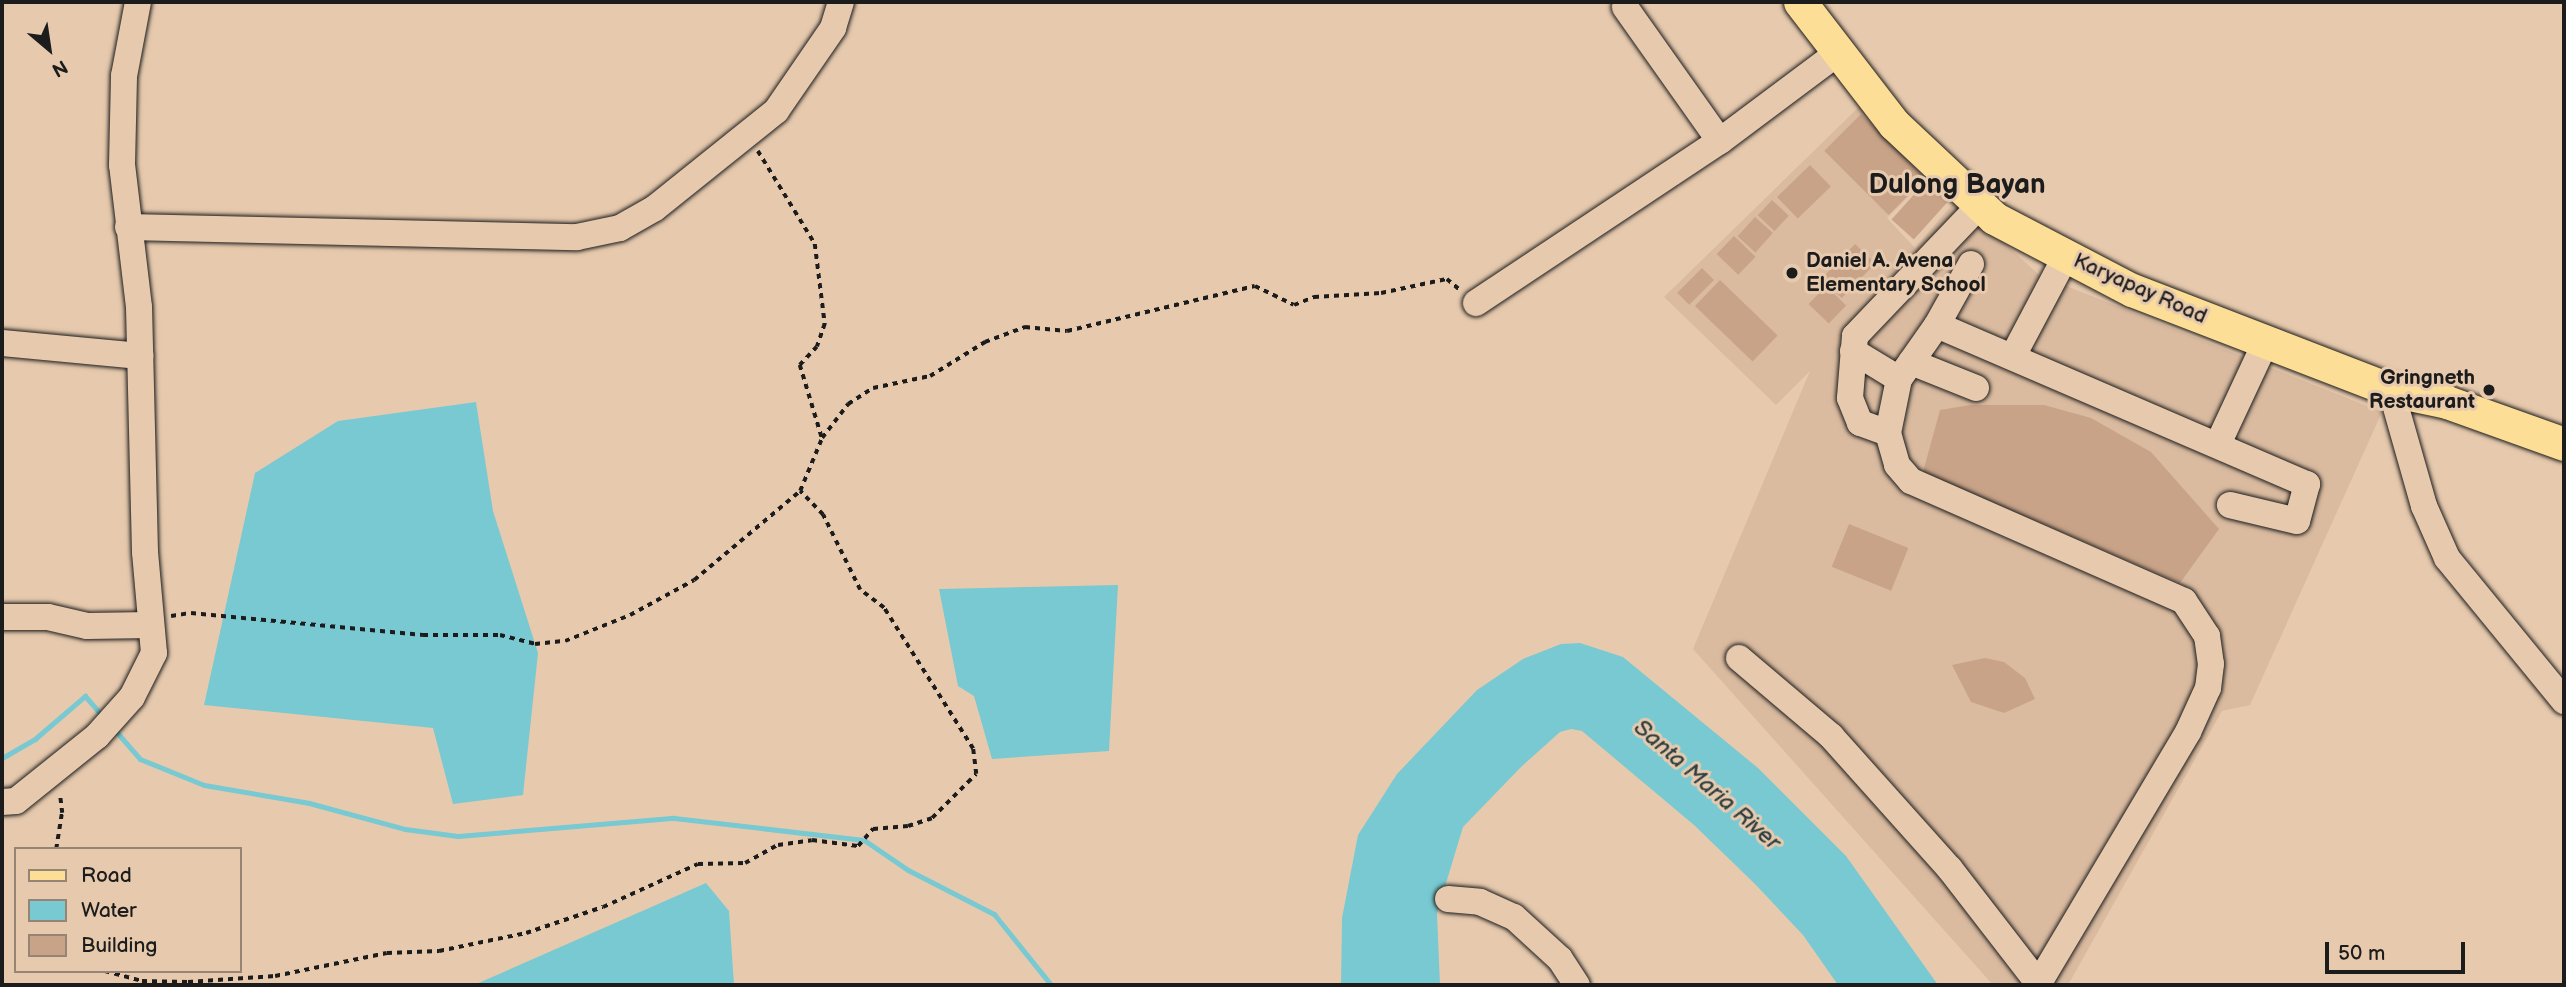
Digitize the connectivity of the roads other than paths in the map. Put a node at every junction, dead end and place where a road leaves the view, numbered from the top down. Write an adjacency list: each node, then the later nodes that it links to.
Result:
1 (138, 2): 8 (street)
2 (841, 2): 8 (street)
3 (1800, 2): 5 (main road, Karyapay Road)
4 (1625, 7): 6 (street)
5 (1839, 52): 6 (street); 7 (main road, Karyapay Road)
6 (1720, 141): 11 (street)
7 (1980, 205): 9 (main road, Karyapay Road); 15 (street)
8 (128, 227): 16 (street)
9 (2066, 256): 14 (main road, Karyapay Road); 17 (street)
10 (1972, 264): 12 (street)
11 (1476, 303)
12 (1937, 325): 17 (street); 18 (street)
13 (2, 343): 16 (street)
14 (2265, 343): 20 (main road, Karyapay Road); 22 (street)
15 (1853, 351): 18 (street); 21 (street)
16 (141, 356): 26 (street)
17 (2013, 356): 22 (street)
18 (1905, 371): 19 (street); 21 (street)
19 (1976, 388)
20 (2391, 390): 23 (main road, Karyapay Road); 28 (street)
21 (1888, 433): 31 (street)
22 (2218, 443): 24 (street)
23 (2564, 444)
24 (2230, 505)
25 (2, 617): 26 (street)
26 (151, 621): 29 (street)
27 (1739, 658): 31 (street)
28 (2564, 701)
29 (2, 802)
30 (1448, 899): 32 (street)
31 (2038, 984)
32 (1577, 985)

